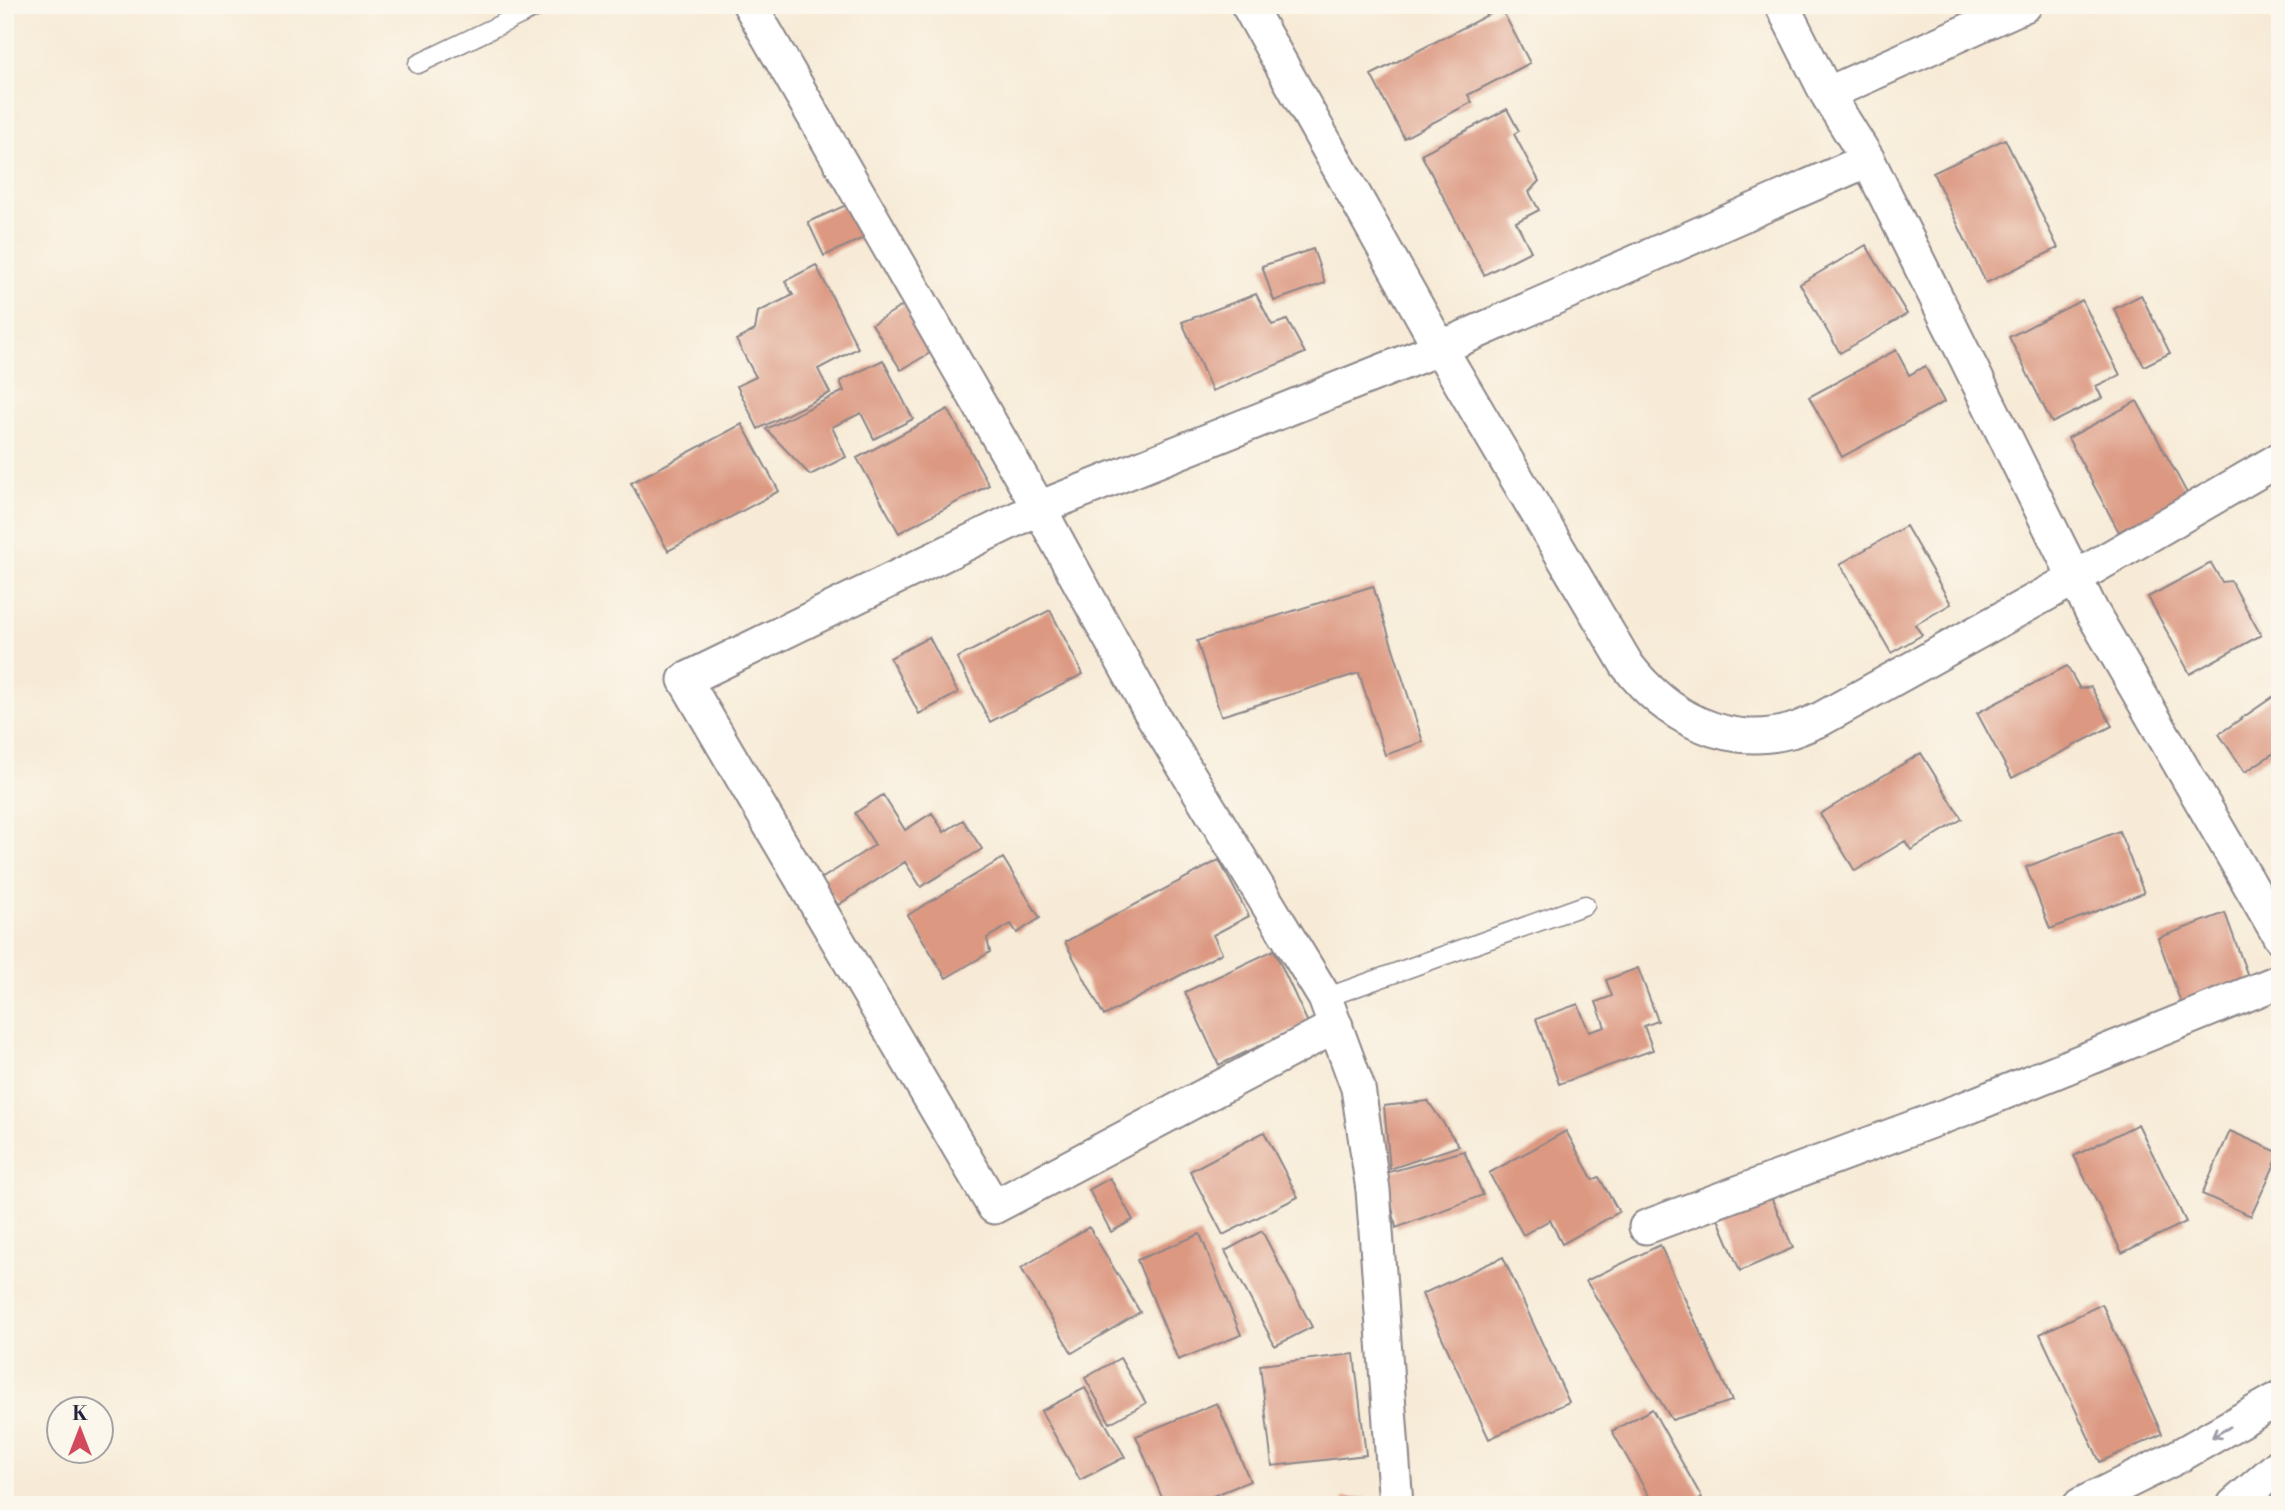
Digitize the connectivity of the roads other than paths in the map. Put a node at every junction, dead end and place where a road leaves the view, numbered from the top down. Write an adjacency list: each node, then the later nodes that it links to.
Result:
1 (541, 5): 6 (lane)
2 (750, 5): 11 (street)
3 (1248, 5): 9 (street)
4 (1782, 5): 7 (street)
5 (2025, 5): 7 (street)
6 (418, 64)
7 (1827, 94): 8 (street)
8 (1868, 160): 9 (street); 12 (street)
9 (1440, 348): 11 (street); 12 (street)
10 (2280, 460): 12 (street)
11 (1039, 508): 16 (street); 16 (street)
12 (2075, 578): 14 (street)
13 (1585, 905): 16 (lane)
14 (2280, 936)
15 (2280, 981): 17 (street)
16 (1330, 1012): 20 (street)
17 (1646, 1227)
18 (2280, 1398): 21 (street, one-way to 21)
19 (2280, 1465): 22 (street)
20 (1396, 1505)
21 (2080, 1505)
22 (2234, 1505)

